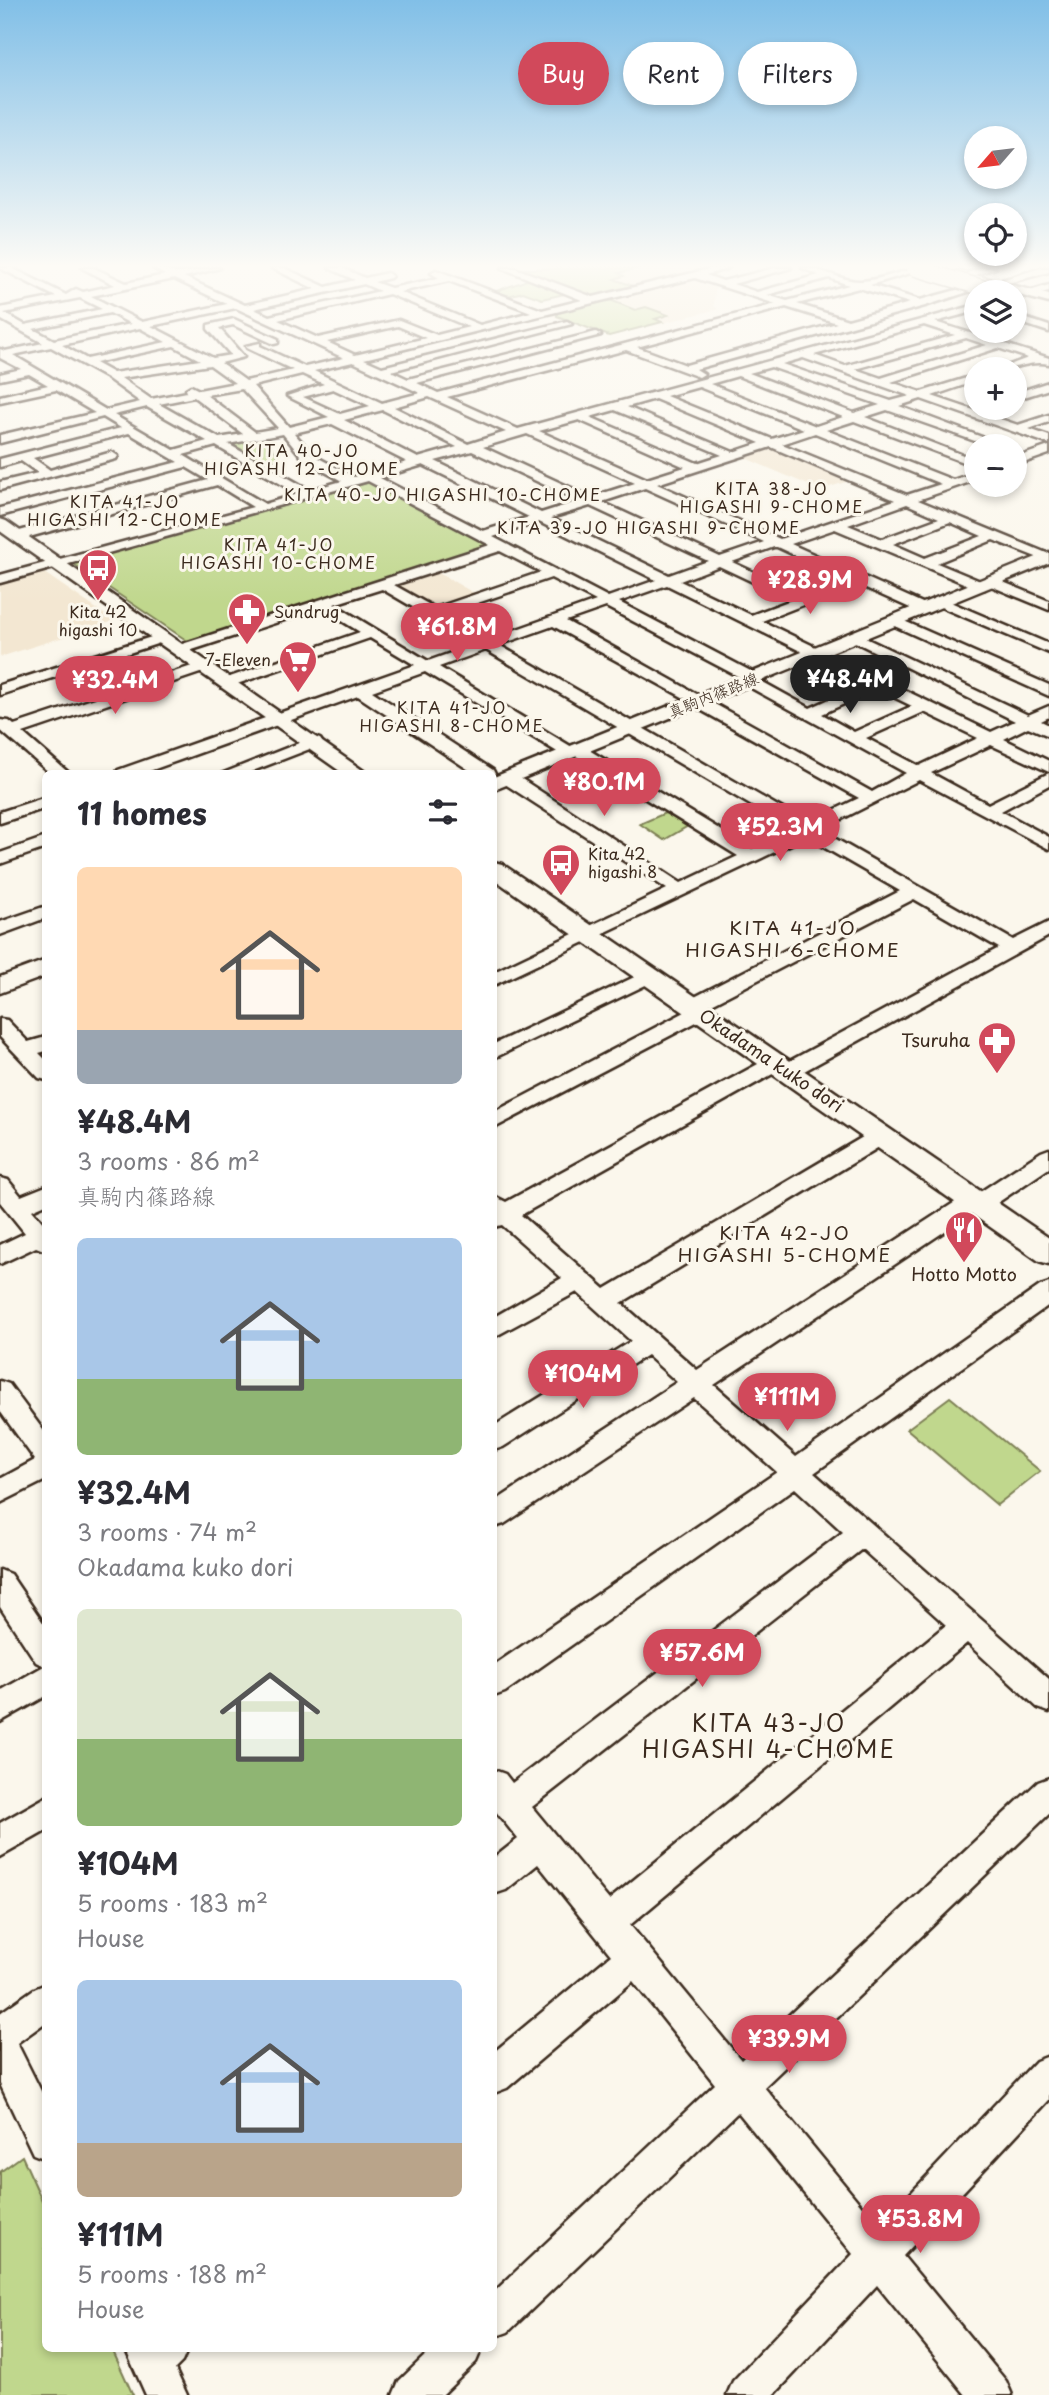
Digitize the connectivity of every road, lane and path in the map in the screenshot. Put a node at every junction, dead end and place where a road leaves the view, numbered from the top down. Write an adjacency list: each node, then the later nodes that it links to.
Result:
1 (46, 380): 22 (street)
2 (116, 380): 29 (street)
3 (178, 380): 23 (street)
4 (237, 380): 19 (street)
5 (266, 380): 19 (street)
6 (323, 380): 20 (street)
7 (398, 380): 17 (street)
8 (418, 380): 17 (street)
9 (496, 380): 25 (street)
10 (715, 380): 18 (street)
11 (757, 380): 36 (street)
12 (815, 380): 30 (street)
13 (874, 380): 15 (street)
14 (887, 380): 15 (street)
15 (880, 382): 27 (street)
16 (964, 382): 27 (street)
17 (405, 383): 25 (street)
18 (701, 384): 26 (street); 41 (street)
19 (244, 385): 23 (street); 43 (street)
20 (335, 385): 31 (street); 38 (street)
21 (1049, 385): 24 (street)
22 (57, 386): 28 (street); 34 (street)
23 (198, 393): 29 (street); 46 (street)
24 (1027, 393)
25 (435, 395): 31 (street); 44 (street)
26 (657, 396): 32 (street); 51 (street)
27 (921, 396): 30 (street); 33 (street)
28 (0, 399)
29 (149, 403): 34 (street); 50 (street)
30 (889, 406): 36 (street); 45 (street)
31 (382, 407): 38 (street); 52 (street)
32 (618, 407): 35 (street); 55 (street)
33 (964, 410)
34 (104, 414): 40 (street); 47 (street)
35 (582, 417): 44 (street); 65 (street)
36 (853, 417): 41 (street); 61 (street)
37 (1049, 418): 42 (street)
38 (337, 419): 43 (street); 62 (street)
39 (992, 420): 42 (street)
40 (131, 429): 49 (street); 54 (street)
41 (814, 429): 51 (street); 73 (street)
42 (1018, 429): 48 (street)
43 (286, 431): 46 (street); 71 (street)
44 (524, 432): 52 (street); 72 (street)
45 (967, 434)
46 (252, 436): 50 (street)
47 (0, 439)
48 (1049, 440)
49 (86, 441): 56 (street); 58 (street)
50 (218, 442): 54 (street); 75 (street)
51 (769, 443): 55 (street); 76 (street)
52 (471, 447): 62 (street); 77 (street)
53 (1049, 450): 59 (street)
54 (172, 454): 64 (street)
55 (731, 455): 65 (street)
56 (111, 456): 66 (street); 67 (street)
57 (1027, 456): 59 (street)
58 (23, 457): 63 (street); 66 (street)
59 (1030, 457): 60 (street)
60 (1027, 458)
61 (964, 459)
62 (421, 462): 68 (street); 81 (street)
63 (0, 463)
64 (188, 463): 67 (street); 70 (street)
65 (695, 467): 72 (street)
66 (48, 474): 74 (street)
67 (142, 475): 80 (street)
68 (369, 477): 71 (street); 87 (street)
69 (964, 480): 73 (street)
70 (219, 481): 78 (street); 79 (street)
71 (353, 482): 75 (street)
72 (643, 483): 77 (street); 89 (street)
73 (952, 484): 76 (street)
74 (0, 486)
75 (309, 495): 79 (street)
76 (907, 500): 82 (street); 84 (street)
77 (590, 501): 81 (street); 93 (street)
78 (126, 506): 85 (street); 86 (street)
79 (264, 508): 85 (street)
80 (0, 512)
81 (539, 516): 87 (street); 99 (street)
82 (949, 518): 88 (street); 90 (street)
83 (0, 524): 86 (main road)
84 (835, 524): 89 (street); 90 (street)
85 (168, 533): 94 (street)
86 (18, 536): 94 (main road)
87 (482, 536): 91 (street)
88 (993, 536): 92 (street); 95 (street)
89 (777, 543): 93 (street); 98 (street)
90 (881, 544): 95 (street)
91 (500, 546): 96 (street); 101 (street)
92 (1045, 561): 100 (main road, 真駒内篠路線)
93 (721, 562): 99 (street); 102 (street)
94 (56, 563): 97 (street); 112 (main road)
95 (924, 563): 100 (street)
96 (552, 573): 103 (street); 107 (street)
97 (0, 579)
98 (858, 579): 102 (street); 105 (street)
99 (668, 580): 103 (street); 109 (street)
100 (986, 583): 105 (main road, 真駒内篠路線); 106 (street)
101 (383, 584): 104 (street); 107 (street)
102 (802, 600): 109 (street)
103 (608, 602): 108 (street); 120 (street)
104 (324, 604): 111 (street); 115 (street)
105 (933, 605): 110 (main road, 真駒内篠路線); 116 (street)
106 (1049, 606)
107 (434, 613): 114 (street)
108 (554, 621): 114 (street); 126 (street)
109 (749, 621): 117 (street)
110 (895, 621): 113 (main road, 真駒内篠路線); 125 (street)
111 (372, 633): 119 (street); 121 (street)
112 (164, 637): 115 (main road); 123 (street)
113 (854, 638): 117 (main road, 真駒内篠路線); 131 (street)
114 (490, 644): 119 (street); 133 (street)
115 (181, 649): 118 (main road)
116 (1049, 649)
117 (817, 654): 120 (main road, 真駒内篠路線); 122 (street)
118 (207, 666): 121 (main road); 132 (street)
119 (427, 666): 124 (street); 138 (street)
120 (752, 680): 126 (main road, 真駒内篠路線); 129 (street)
121 (229, 682): 130 (main road)
122 (877, 683): 127 (street); 129 (street)
123 (0, 690)
124 (360, 690): 130 (street); 144 (street)
125 (1049, 691)
126 (697, 701): 133 (main road, 真駒内篠路線); 149 (street)
127 (925, 706): 135 (street); 136 (street)
128 (1049, 711): 131 (street)
129 (809, 714): 135 (street)
130 (280, 717): 137 (main road); 141 (street)
131 (1028, 721): 134 (street); 136 (street)
132 (6, 726): 140 (street)
133 (631, 729): 138 (main road, 真駒内篠路線); 153 (street)
134 (1049, 731)
135 (853, 738): 145 (street)
136 (991, 738): 139 (street); 145 (street)
137 (314, 742): 142 (street); 143 (main road)
138 (574, 752): 147 (main road, 真駒内篠路線); 156 (street)
139 (1049, 767)
140 (57, 770)
141 (135, 770)
142 (240, 770)
143 (352, 770)
144 (482, 770)
145 (918, 774): 149 (street); 151 (street)
146 (1049, 778): 151 (street)
147 (497, 779)
148 (497, 780): 159 (street)
149 (872, 799): 153 (street)
150 (42, 803): 152 (street)
151 (988, 811): 155 (street)
152 (0, 818)
153 (806, 830): 156 (street); 160 (street)
154 (42, 843): 157 (street)
155 (1049, 844)
156 (750, 856): 159 (street)
157 (0, 859)
158 (497, 871): 164 (main road, Okadama kuko dori)
159 (680, 890): 164 (street)
160 (913, 892): 165 (street); 171 (street)
161 (42, 913): 163 (street)
162 (1049, 928): 165 (street)
163 (0, 929)
164 (586, 935): 168 (main road, Okadama kuko dori); 169 (street)
165 (1021, 944): 166 (street); 176 (street)
166 (1049, 952)
167 (42, 968): 170 (main road)
168 (647, 977): 171 (main road, Okadama kuko dori); 175 (street)
169 (497, 978)
170 (2, 982)
171 (694, 1010): 176 (main road, Okadama kuko dori); 178 (street)
172 (0, 1025): 174 (street)
173 (42, 1045): 174 (street)
174 (25, 1051): 177 (street)
175 (497, 1051)
176 (782, 1067): 179 (main road, Okadama kuko dori); 185 (street)
177 (42, 1069)
178 (497, 1119)
179 (881, 1136): 183 (main road, Okadama kuko dori); 191 (street)
180 (1049, 1157): 183 (street)
181 (0, 1186): 184 (street)
182 (42, 1196): 184 (street)
183 (977, 1203): 187 (main road, Okadama kuko dori); 194 (street)
184 (17, 1207): 186 (street)
185 (497, 1212): 189 (street)
186 (42, 1240): 188 (street)
187 (1049, 1253)
188 (0, 1255)
189 (579, 1280): 191 (street); 192 (street)
190 (1049, 1292): 199 (street)
191 (603, 1302): 193 (street)
192 (497, 1326)
193 (649, 1342): 194 (street); 196 (street)
194 (694, 1382): 199 (street); 201 (street)
195 (0, 1391): 197 (street)
196 (497, 1437)
197 (42, 1449)
198 (42, 1469): 200 (street)
199 (794, 1472): 202 (street); 206 (street)
200 (0, 1492)
201 (497, 1514)
202 (863, 1532): 204 (street); 211 (street)
203 (3, 1593): 205 (street)
204 (967, 1625): 208 (street); 216 (street)
205 (42, 1647)
206 (497, 1680)
207 (42, 1682): 209 (street)
208 (1049, 1698)
209 (0, 1708)
210 (1049, 1793): 223 (street)
211 (501, 1795): 214 (street)
212 (42, 1815): 213 (street)
213 (0, 1842)
214 (539, 1842): 215 (street); 216 (street)
215 (497, 1876)
216 (606, 1924): 217 (street)
217 (634, 1958): 221 (street); 223 (street)
218 (42, 2004): 219 (street)
219 (0, 2034)
220 (0, 2046): 224 (street)
221 (497, 2073)
222 (1049, 2074): 225 (street)
223 (738, 2085): 225 (street); 226 (street)
224 (42, 2133)
225 (878, 2256): 229 (street); 230 (street)
226 (497, 2315)
227 (458, 2352): 228 (street)
228 (413, 2395)
229 (747, 2395)
230 (992, 2395)

